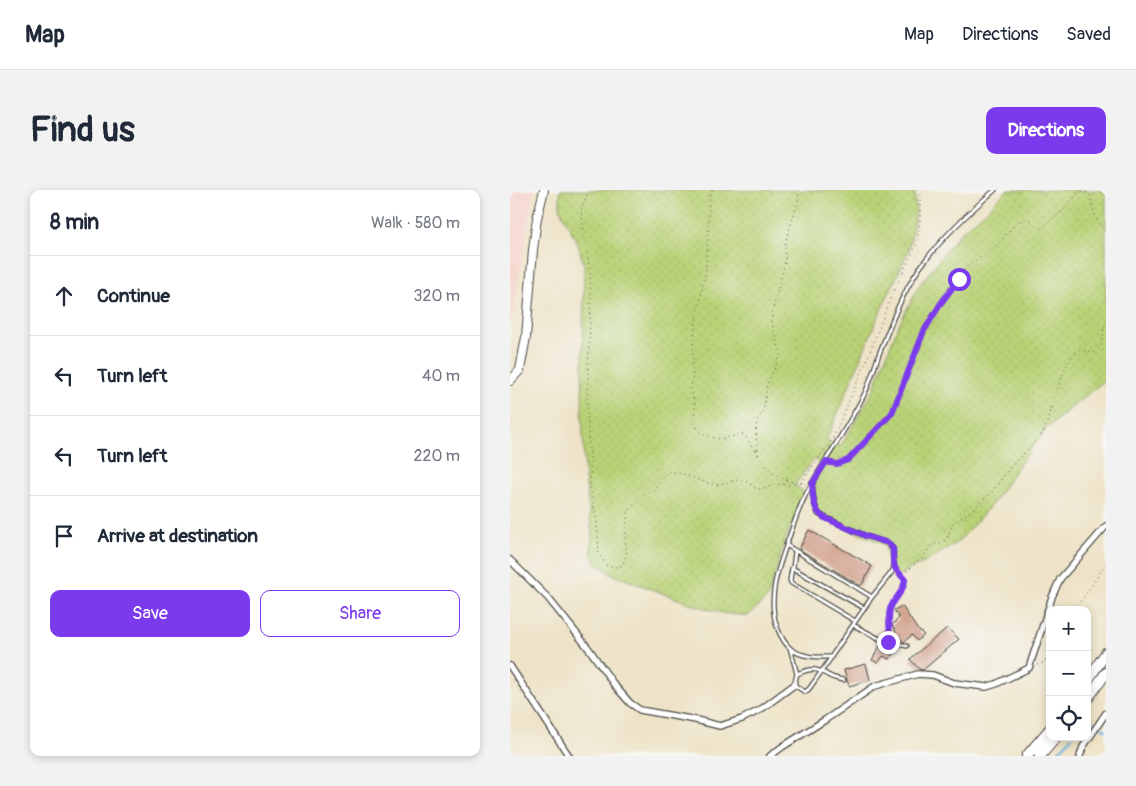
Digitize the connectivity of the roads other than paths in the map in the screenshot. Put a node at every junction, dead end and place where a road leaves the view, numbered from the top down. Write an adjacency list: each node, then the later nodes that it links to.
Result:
1 (544, 190): 3 (main road)
2 (995, 190): 4 (lane)
3 (510, 381)
4 (812, 484): 6 (lane); 10 (lane)
5 (1106, 526): 29 (street)
6 (786, 545): 7 (lane); 14 (lane)
7 (794, 551): 9 (lane); 10 (lane)
8 (510, 560): 23 (street)
9 (793, 568): 11 (lane); 12 (lane)
10 (872, 597): 11 (lane)
11 (864, 608): 12 (lane)
12 (854, 623): 13 (lane); 16 (lane)
13 (907, 646)
14 (790, 648): 16 (lane); 20 (lane)
15 (1106, 653): 21 (highway)
16 (831, 657): 18 (lane)
17 (510, 666): 28 (street)
18 (822, 671): 20 (lane); 22 (lane); 23 (lane)
19 (1106, 672): 24 (highway)
20 (797, 674): 23 (lane)
21 (1091, 675)
22 (844, 680)
23 (794, 685)
24 (1089, 696)
25 (1106, 713): 32 (street)
26 (1046, 733): 30 (highway)
27 (1053, 741): 31 (highway)
28 (569, 756)
29 (770, 756)
30 (1027, 756)
31 (1040, 756)
32 (1080, 756)

